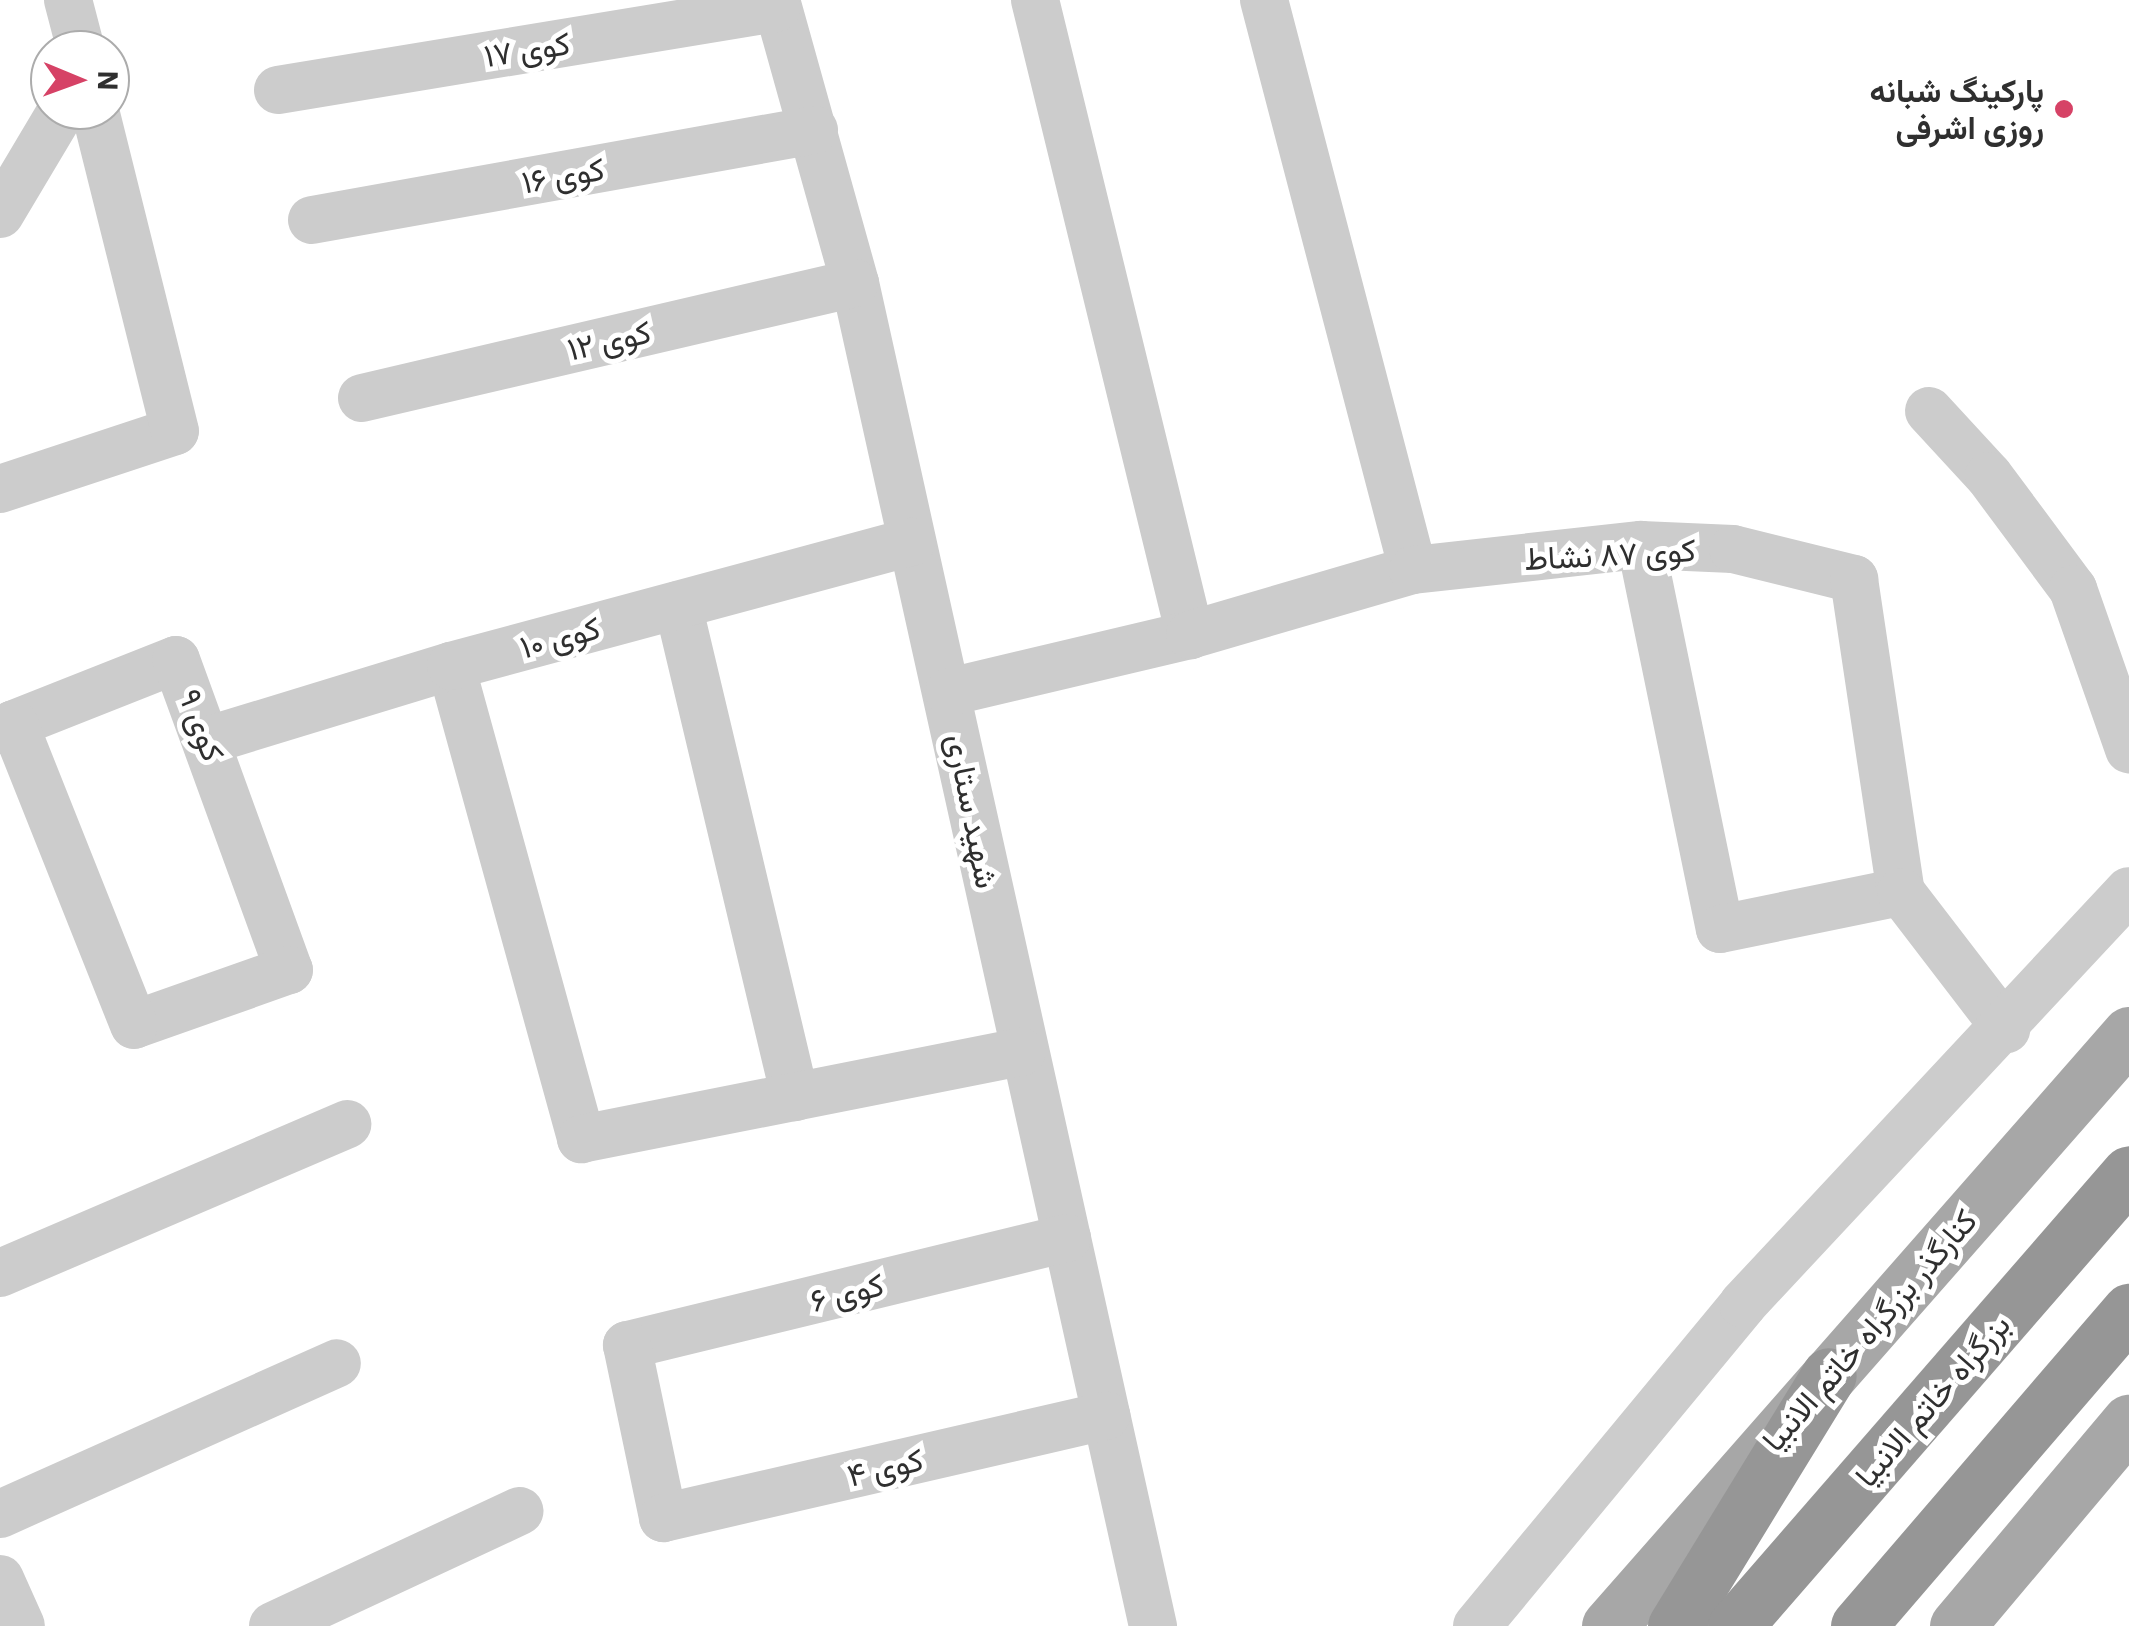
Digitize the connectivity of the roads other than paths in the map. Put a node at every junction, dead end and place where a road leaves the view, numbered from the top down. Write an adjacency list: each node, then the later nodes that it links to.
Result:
1 (68, 0): 5 (street)
2 (1034, 0): 20 (street)
3 (1264, 0): 18 (street)
4 (776, 4): 6 (street, کوی ۱۷); 9 (street, شهید ستاری)
5 (76, 30)
6 (278, 90)
7 (50, 130): 10 (street)
8 (101, 130): 15 (street)
9 (814, 130): 11 (street, کوی ۱۶); 12 (street, شهید ستاری)
10 (0, 214)
11 (312, 220)
12 (855, 283): 13 (street, کوی ۱۲); 16 (street, شهید ستاری)
13 (362, 398)
14 (1929, 411): 25 (street)
15 (0, 489)
16 (912, 542): 19 (street, کوی ۱۰); 22 (street, شهید ستاری)
17 (1641, 545): 18 (street, کوی ۸۷ نشاط); 26 (street, کوی ۸۷ نشاط); 26 (street)
18 (1413, 570): 20 (street, کوی ۸۷ نشاط)
19 (678, 605): 21 (street, کوی ۱۰); 31 (street)
20 (1190, 635): 22 (street, کوی ۸۷ نشاط)
21 (450, 666): 24 (street, کوی ۱۰); 31 (street)
22 (949, 692): 30 (street, شهید ستاری)
23 (7, 727): 24 (street, کوی ۹); 24 (street, کوی ۹)
24 (209, 740)
25 (2129, 748)
26 (1901, 892): 28 (street, کوی ۸۷ نشاط)
27 (2129, 892): 28 (street)
28 (2006, 1029): 48 (street)
29 (2129, 1034): 38 (main road, کنارگذر بزرگراه خاتم الانبیا)
30 (1022, 1052): 31 (street); 34 (street, شهید ستاری)
31 (795, 1097)
32 (347, 1124): 35 (street)
33 (2129, 1174): 51 (highway, بزرگراه خاتم الانبیا)
34 (1066, 1238): 39 (street, شهید ستاری); 43 (street, کوی ۶)
35 (0, 1273)
36 (2129, 1311): 52 (highway)
37 (337, 1363): 42 (street)
38 (1829, 1375): 49 (main road, کنارگذر بزرگراه خاتم الانبیا); 50 (highway)
39 (1106, 1416): 43 (street, کوی ۴); 47 (street, شهید ستاری)
40 (2129, 1422): 53 (main road)
41 (520, 1511): 46 (street)
42 (0, 1514)
43 (663, 1518)
44 (0, 1578): 45 (street)
45 (20, 1626)
46 (273, 1626)
47 (1153, 1626)
48 (1477, 1626)
49 (1608, 1626)
50 (1676, 1626)
51 (1735, 1626)
52 (1858, 1626)
53 (1956, 1626)

